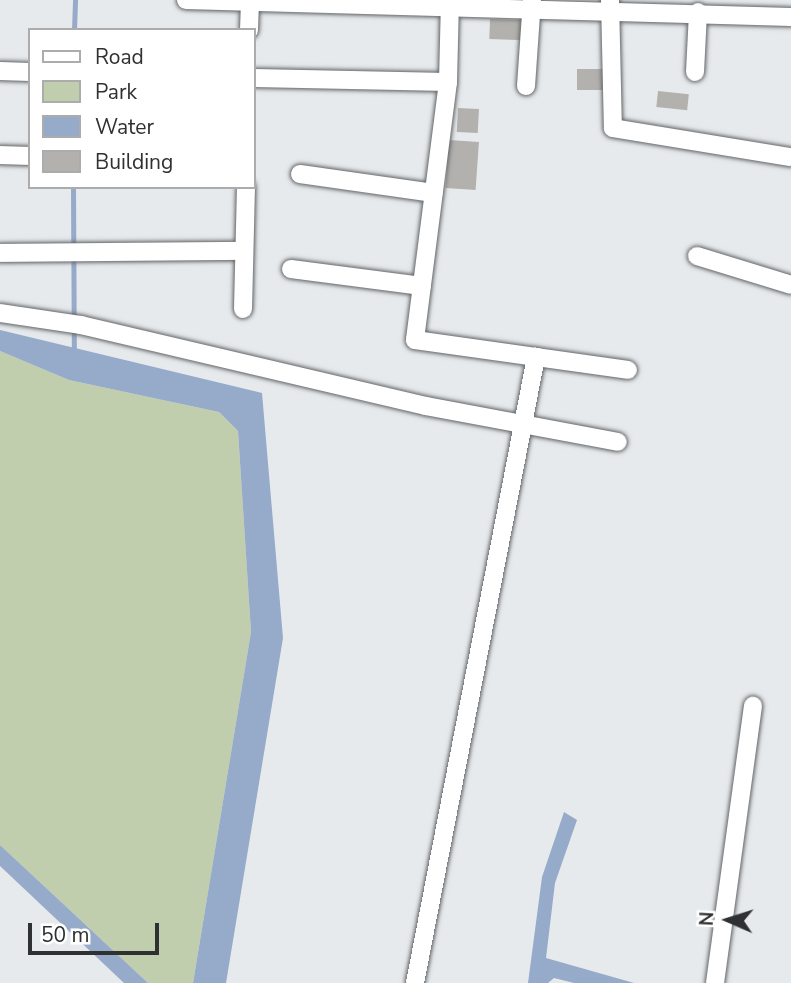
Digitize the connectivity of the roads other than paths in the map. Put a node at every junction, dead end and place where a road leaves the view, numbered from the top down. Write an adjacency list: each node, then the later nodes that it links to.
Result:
1 (186, 0): 2 (street)
2 (250, 1): 3 (street); 8 (street)
3 (450, 2): 4 (street); 13 (street)
4 (532, 3): 5 (street); 14 (street)
5 (610, 5): 6 (street); 17 (street)
6 (698, 12): 7 (street); 11 (street)
7 (791, 17)
8 (249, 28)
9 (0, 71): 10 (street)
10 (28, 72)
11 (695, 72)
12 (256, 78): 13 (street)
13 (448, 82): 20 (street)
14 (526, 86)
15 (0, 155): 16 (street)
16 (28, 156)
17 (791, 157)
18 (300, 174): 20 (street)
19 (246, 189): 21 (street)
20 (434, 193): 26 (street)
21 (244, 251): 22 (street); 27 (street)
22 (0, 253)
23 (697, 256): 25 (street)
24 (290, 269): 26 (street)
25 (791, 285)
26 (422, 286): 29 (street)
27 (243, 309)
28 (0, 313): 31 (street)
29 (536, 357): 30 (street); 31 (street)
30 (628, 370)
31 (523, 425): 32 (street); 34 (street)
32 (618, 442)
33 (753, 706): 35 (street)
34 (415, 983)
35 (715, 983)

